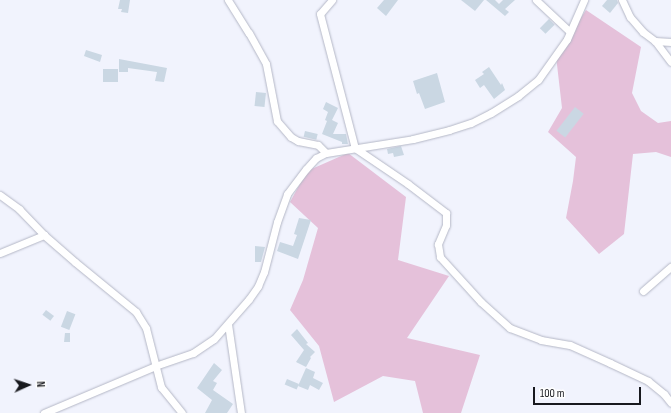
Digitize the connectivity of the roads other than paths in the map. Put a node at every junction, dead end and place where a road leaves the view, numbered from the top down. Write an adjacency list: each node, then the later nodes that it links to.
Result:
1 (228, 0): 11 (street)
2 (332, 0): 10 (street)
3 (536, 0): 6 (street)
4 (584, 0): 6 (street)
5 (622, 0): 7 (street)
6 (569, 31): 10 (street)
7 (655, 41): 8 (street); 9 (street)
8 (671, 42)
9 (671, 62)
10 (355, 148): 11 (street); 19 (street)
11 (326, 153): 17 (street)
12 (0, 195): 13 (street)
13 (44, 235): 14 (street); 18 (street)
14 (0, 253)
15 (671, 267): 16 (street)
16 (643, 291)
17 (228, 324): 18 (street); 22 (street)
18 (155, 366): 20 (street); 21 (street)
19 (671, 403)
20 (44, 413)
21 (182, 413)
22 (241, 413)

